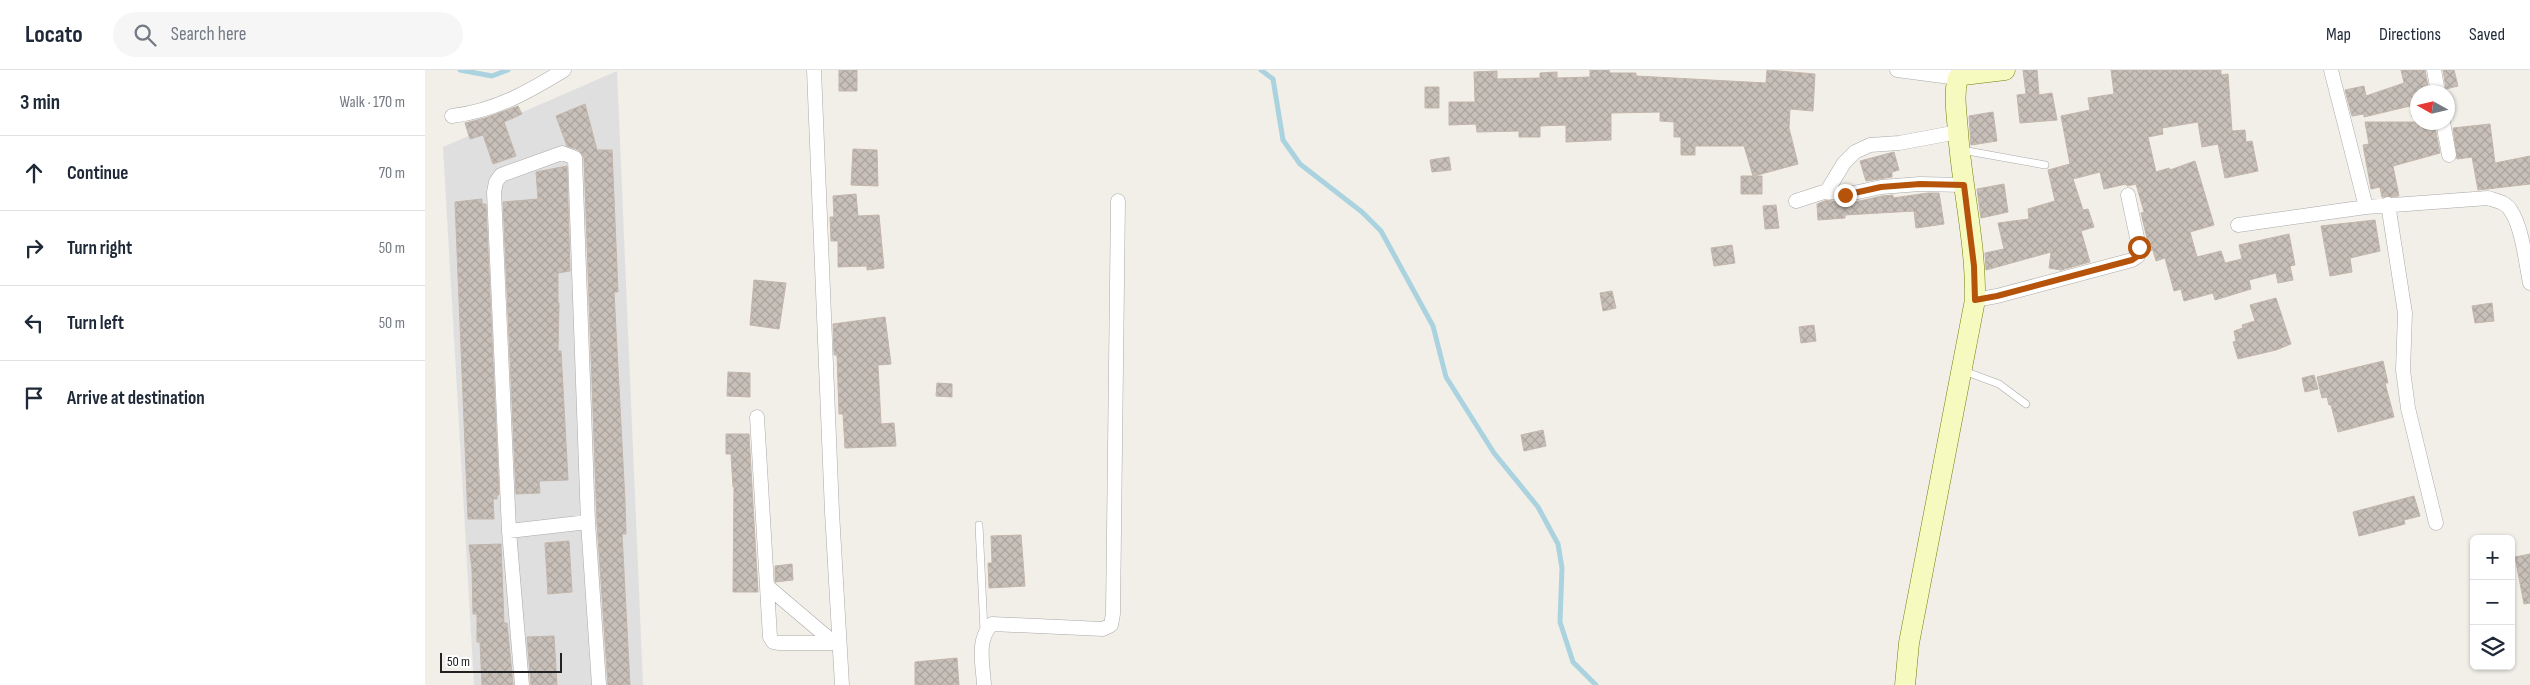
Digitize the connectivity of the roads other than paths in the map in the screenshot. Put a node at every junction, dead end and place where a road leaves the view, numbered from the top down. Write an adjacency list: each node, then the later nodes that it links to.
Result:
1 (564, 70): 9 (street)
2 (814, 70): 33 (street)
3 (1897, 70): 7 (street)
4 (2005, 70): 7 (street)
5 (2331, 70): 20 (street)
6 (2434, 70): 8 (street)
7 (1949, 75): 11 (street)
8 (2437, 85)
9 (452, 116)
10 (2444, 130): 12 (street)
11 (1959, 141): 13 (lane); 14 (street); 15 (street)
12 (2449, 155)
13 (2045, 165)
14 (1964, 185): 15 (street); 23 (street)
15 (1827, 190): 18 (street)
16 (2128, 195): 23 (street)
17 (1118, 201): 32 (street)
18 (1797, 201)
19 (2388, 204): 20 (street); 22 (street); 28 (street)
20 (2366, 207): 21 (street)
21 (2238, 225)
22 (2530, 283)
23 (1975, 300): 24 (street)
24 (1962, 370): 25 (lane); 38 (street)
25 (2026, 404)
26 (757, 417): 31 (street)
27 (588, 522): 30 (street); 30 (street); 35 (street)
28 (2435, 523)
29 (979, 525): 32 (lane)
30 (509, 531): 34 (street)
31 (767, 586): 33 (street); 33 (street)
32 (984, 632): 37 (street)
33 (836, 642): 36 (street)
34 (522, 685)
35 (599, 685)
36 (842, 685)
37 (984, 685)
38 (1905, 685)

